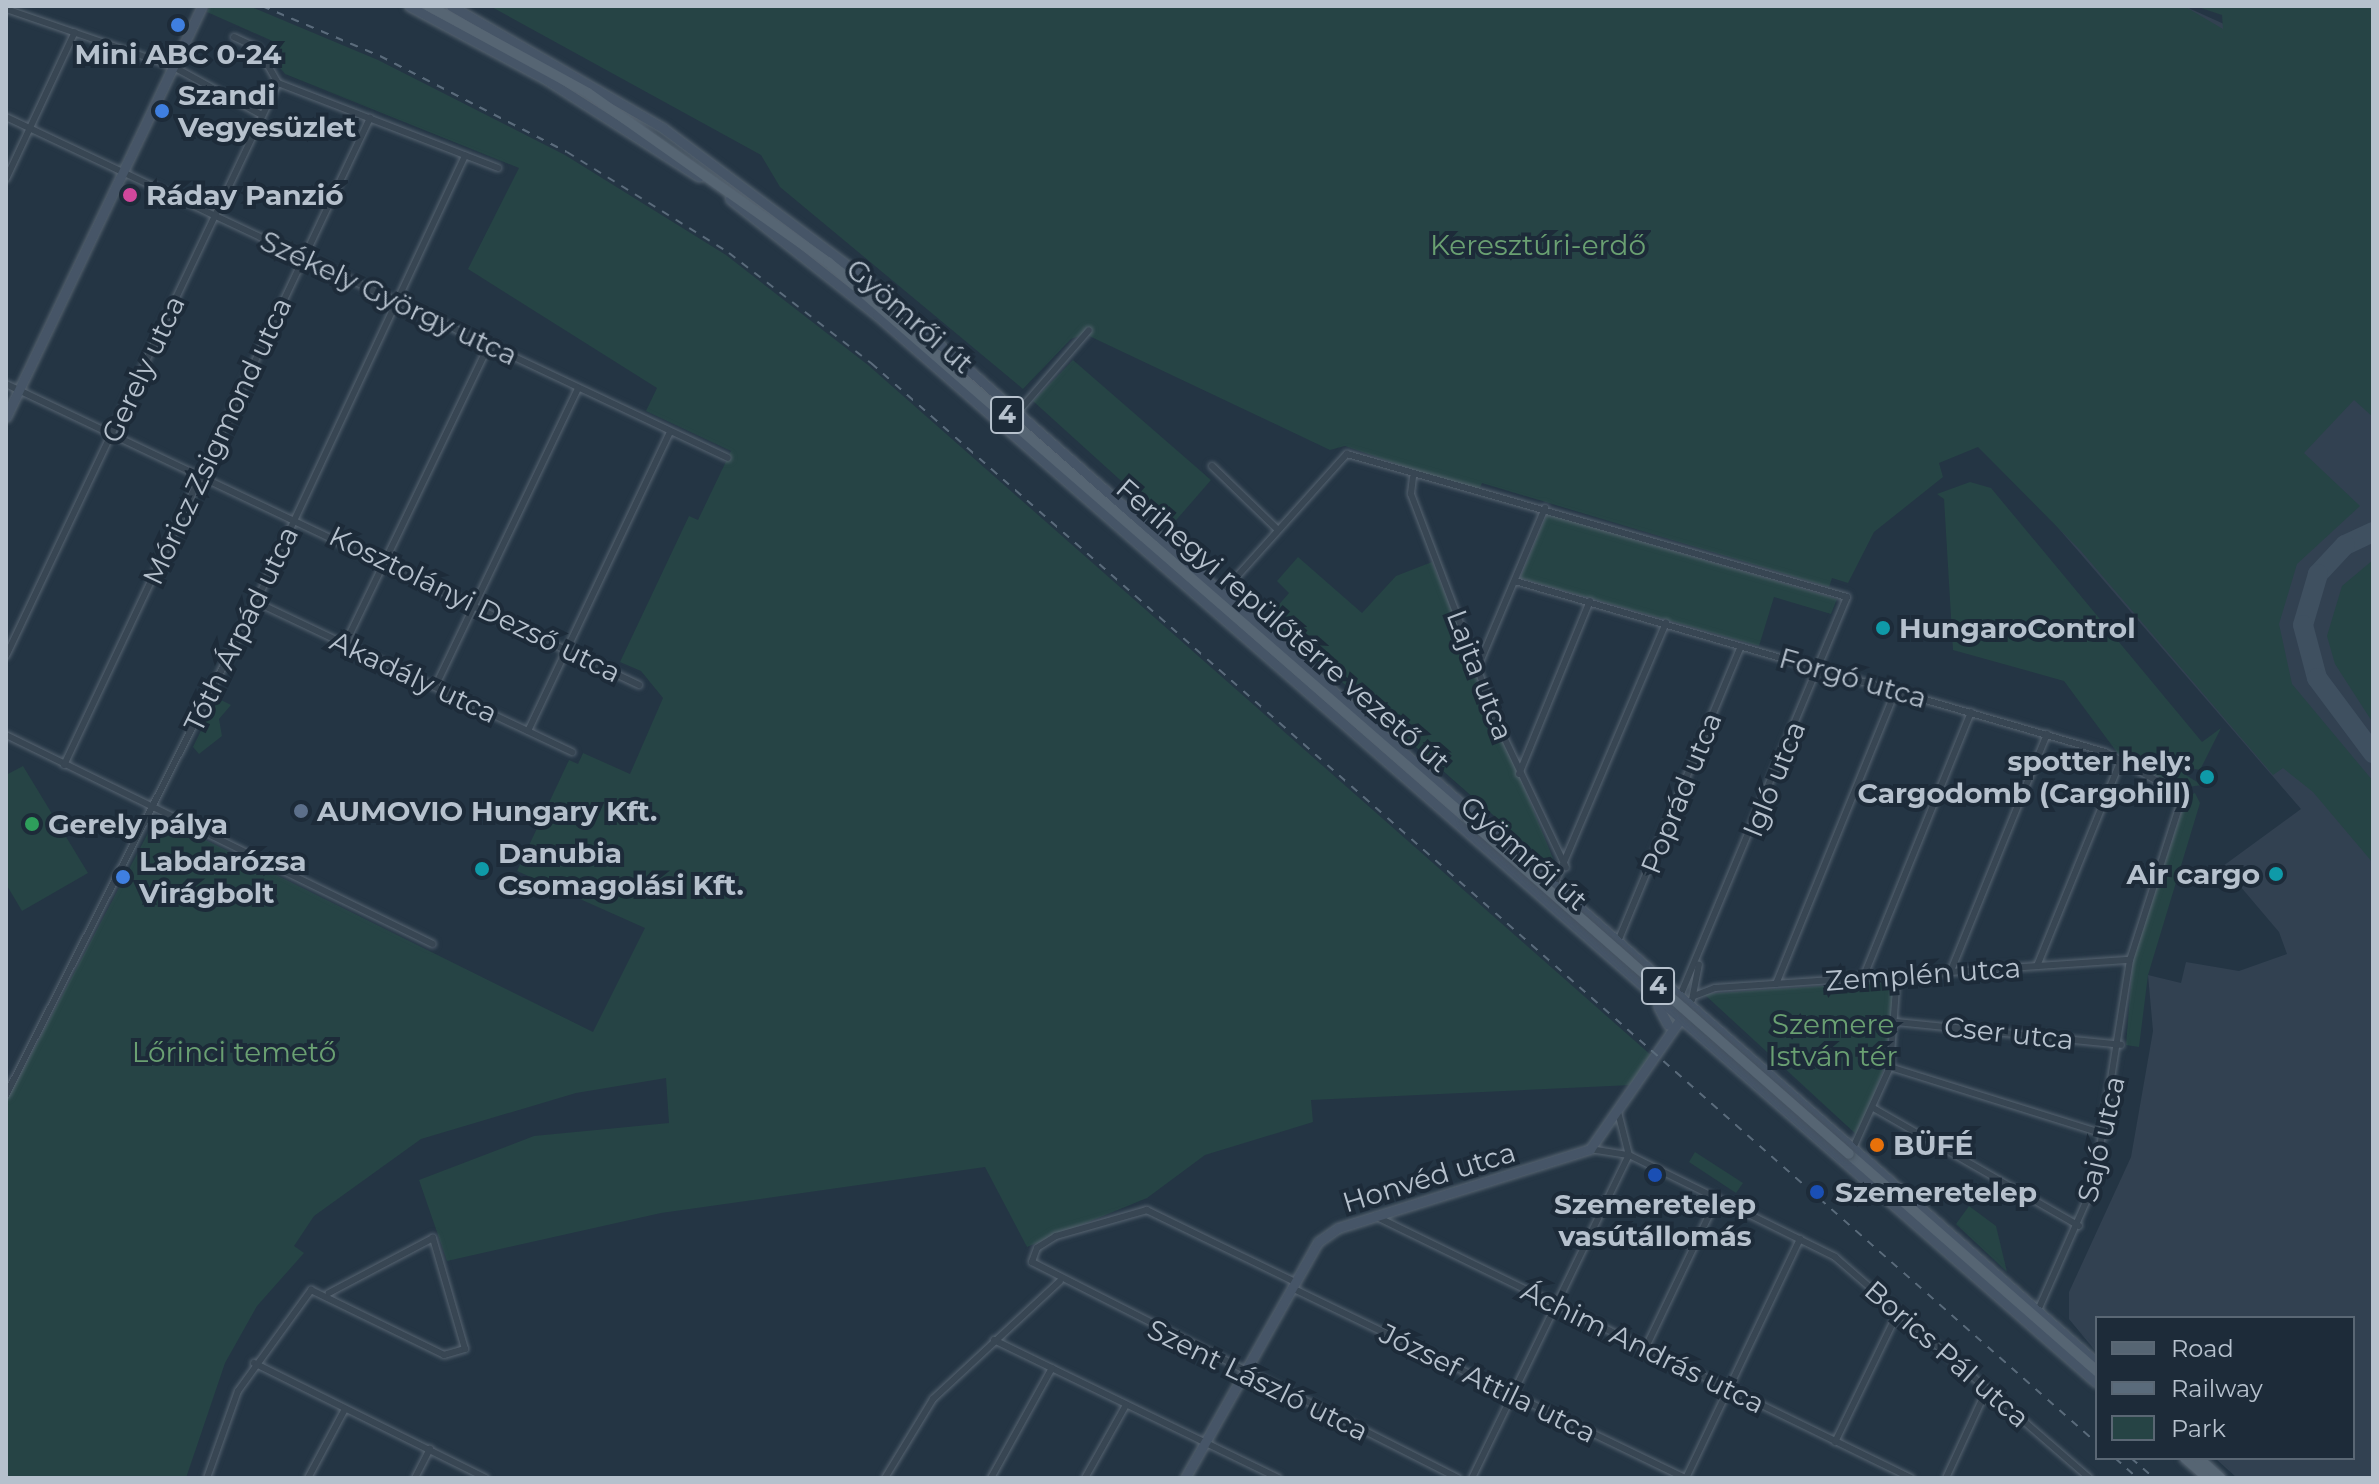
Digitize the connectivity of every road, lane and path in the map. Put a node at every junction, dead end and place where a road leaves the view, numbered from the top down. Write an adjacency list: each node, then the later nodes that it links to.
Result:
1 (409, 6): 78 (street, Gyömrői út)
2 (429, 6): 92 (main road, Ferihegyi repülőtérre vezető út / 4, bridge)
3 (451, 6): 26 (street, Gyömrői út)
4 (201, 8): 8 (street)
5 (6, 9): 6 (street)
6 (75, 32): 8 (street); 13 (street)
7 (234, 37): 9 (street)
8 (172, 66): 11 (street); 16 (street)
9 (278, 83): 11 (street, Gerely utca); 12 (street)
10 (6, 117): 13 (street, Székely György utca)
11 (262, 118): 18 (street, Gerely utca)
12 (370, 118): 14 (street); 19 (street, Móricz Zsigmond utca)
13 (30, 129): 16 (street, Székely György utca); 17 (street)
14 (465, 156): 15 (street); 20 (street, Tóth Árpád utca)
15 (498, 168)
16 (122, 172): 18 (street, Székely György utca); 25 (street)
17 (6, 179)
18 (215, 217): 19 (street, Székely György utca); 29 (street, Gerely utca)
19 (304, 258): 20 (street, Székely György utca); 32 (street, Móricz Zsigmond utca)
20 (396, 301): 22 (street, Székely György utca); 35 (street, Tóth Árpád utca)
21 (1089, 330): 26 (street)
22 (489, 345): 24 (street, Székely György utca); 37 (street)
23 (6, 384): 25 (street, Kosztolányi Dezső utca)
24 (578, 388): 28 (street, Székely György utca); 42 (street)
25 (19, 390): 27 (street); 29 (street, Kosztolányi Dezső utca)
26 (1018, 412): 39 (street, Gyömrői út)
27 (6, 417)
28 (670, 432): 30 (street, Székely György utca); 46 (street)
29 (113, 433): 32 (street, Kosztolányi Dezső utca); 47 (street, Gerely utca)
30 (728, 458)
31 (1212, 466): 36 (street)
32 (201, 475): 35 (street, Kosztolányi Dezső utca); 59 (street, Móricz Zsigmond utca)
33 (1413, 477): 34 (street); 36 (street); 49 (street, Lajta utca)
34 (1545, 508): 38 (street); 48 (street, Igló utca)
35 (295, 517): 37 (street, Kosztolányi Dezső utca); 41 (street, Tóth Árpád utca)
36 (1278, 530): 39 (street)
37 (384, 559): 42 (street, Kosztolányi Dezső utca); 44 (street)
38 (1515, 581): 40 (street, Forgó utca); 49 (street)
39 (1223, 592): 64 (street, Gyömrői út)
40 (1590, 601): 43 (street, Forgó utca); 60 (street)
41 (256, 602): 44 (street, Akadály utca); 62 (street, Tóth Árpád utca)
42 (475, 605): 46 (street, Kosztolányi Dezső utca); 51 (street)
43 (1666, 623): 45 (street, Forgó utca); 63 (street)
44 (345, 644): 51 (street, Akadály utca)
45 (1741, 646): 48 (street, Forgó utca); 65 (street, Poprád utca)
46 (567, 650): 50 (street, Kosztolányi Dezső utca); 54 (street)
47 (6, 656)
48 (1819, 668): 52 (street, Forgó utca); 67 (street, Igló utca)
49 (1477, 669): 60 (street, Lajta utca)
50 (639, 685)
51 (435, 687): 54 (street, Akadály utca)
52 (1896, 690): 53 (street, Forgó utca); 75 (street)
53 (1971, 712): 55 (street, Forgó utca); 72 (street)
54 (528, 731): 57 (street, Akadály utca)
55 (2047, 734): 58 (street, Forgó utca); 70 (street)
56 (6, 735): 59 (street)
57 (572, 752)
58 (2120, 763): 61 (street, Forgó utca); 69 (street)
59 (64, 765): 62 (street)
60 (1519, 774): 63 (street, Lajta utca)
61 (2183, 795): 68 (street, Sajó utca)
62 (150, 810): 66 (street); 87 (street, Tóth Árpád utca)
63 (1566, 867): 64 (street)
64 (1555, 883): 65 (street, Gyömrői út)
65 (1619, 939): 77 (street, Gyömrői út)
66 (433, 944)
67 (1700, 960): 73 (street, Igló utca); 74 (street, Igló utca)
68 (2130, 960): 69 (street, Zemplén utca); 85 (street, Sajó utca)
69 (2037, 966): 70 (street, Zemplén utca)
70 (1950, 973): 71 (street, Zemplén utca)
71 (1897, 976): 72 (street, Zemplén utca); 82 (street)
72 (1863, 978): 75 (street, Zemplén utca)
73 (1689, 980): 74 (street, Zemplén utca); 77 (street, Igló utca)
74 (1697, 980): 76 (street, Zemplén utca); 79 (street, Igló utca)
75 (1776, 984): 76 (street, Zemplén utca)
76 (1715, 988): 79 (street, Zemplén utca)
77 (1681, 993): 79 (street, Gyömrői út); 80 (street)
78 (1652, 996): 80 (street, Gyömrői út); 83 (street)
79 (1693, 998): 81 (street); 92 (street, Gyömrői út)
80 (1671, 1014): 81 (street, Gyömrői út); 83 (street)
81 (1680, 1021): 83 (street); 84 (street, Gyömrői út)
82 (1896, 1022): 85 (street, Cser utca); 86 (street)
83 (1668, 1030): 84 (street); 89 (street)
84 (1690, 1030): 111 (street, Gyömrői út)
85 (2121, 1045): 90 (street, Sajó utca)
86 (1890, 1067): 88 (street); 90 (street)
87 (6, 1095)
88 (1875, 1109): 92 (street); 96 (street)
89 (1618, 1112): 91 (street); 93 (street)
90 (2107, 1135): 96 (street, Sajó utca)
91 (1590, 1149): 93 (street); 95 (street, Honvéd utca)
92 (1851, 1150): 102 (street, Gyömrői út); 109 (main road, Ferihegyi repülőtérre vezető út / 4)
93 (1629, 1155): 94 (street, Borics Pál utca); 101 (street)
94 (1717, 1199): 97 (street, Borics Pál utca); 105 (street)
95 (1375, 1216): 99 (street, Honvéd utca); 101 (street, Áchim András utca)
96 (2079, 1226): 102 (street, Sajó utca)
97 (1800, 1239): 103 (street, Borics Pál utca); 112 (street)
98 (1060, 1281): 99 (street, József Attila utca); 104 (street); 110 (street, Szent László utca)
99 (1293, 1285): 110 (street, Honvéd utca); 114 (street, József Attila utca)
100 (329, 1293): 100 (street); 107 (street)
101 (1556, 1304): 105 (street, Áchim András utca); 114 (street)
102 (2039, 1308): 106 (street, Gyömrői út)
103 (1898, 1312): 113 (street, Borics Pál utca); 117 (street)
104 (994, 1340): 108 (street); 126 (street)
105 (1645, 1349): 112 (street, Áchim András utca)
106 (2095, 1361)
107 (254, 1363): 116 (street); 122 (street)
108 (1052, 1368): 115 (street); 127 (street)
109 (2095, 1371)
110 (1244, 1373): 118 (street, Honvéd utca); 131 (street, Szent László utca)
111 (2095, 1381)
112 (1729, 1389): 117 (street, Áchim András utca); 133 (street)
113 (1987, 1389): 135 (street); 136 (street, Borics Pál utca)
114 (1513, 1396): 132 (street); 133 (street, József Attila utca)
115 (1126, 1405): 118 (street); 128 (street)
116 (345, 1409): 119 (street); 123 (street)
117 (1835, 1442): 134 (street, Áchim András utca)
118 (1205, 1443): 129 (street, Honvéd utca); 130 (street)
119 (430, 1449): 124 (street); 125 (street)
120 (2187, 1460): 137 (main road)
121 (2200, 1460): 138 (main road)
122 (207, 1478)
123 (308, 1478)
124 (415, 1478)
125 (486, 1478)
126 (885, 1478)
127 (991, 1478)
128 (1085, 1478)
129 (1185, 1478)
130 (1278, 1478)
131 (1458, 1478)
132 (1472, 1478)
133 (1686, 1478)
134 (1911, 1478)
135 (1946, 1478)
136 (2089, 1478)
137 (2208, 1478)
138 (2220, 1478)

